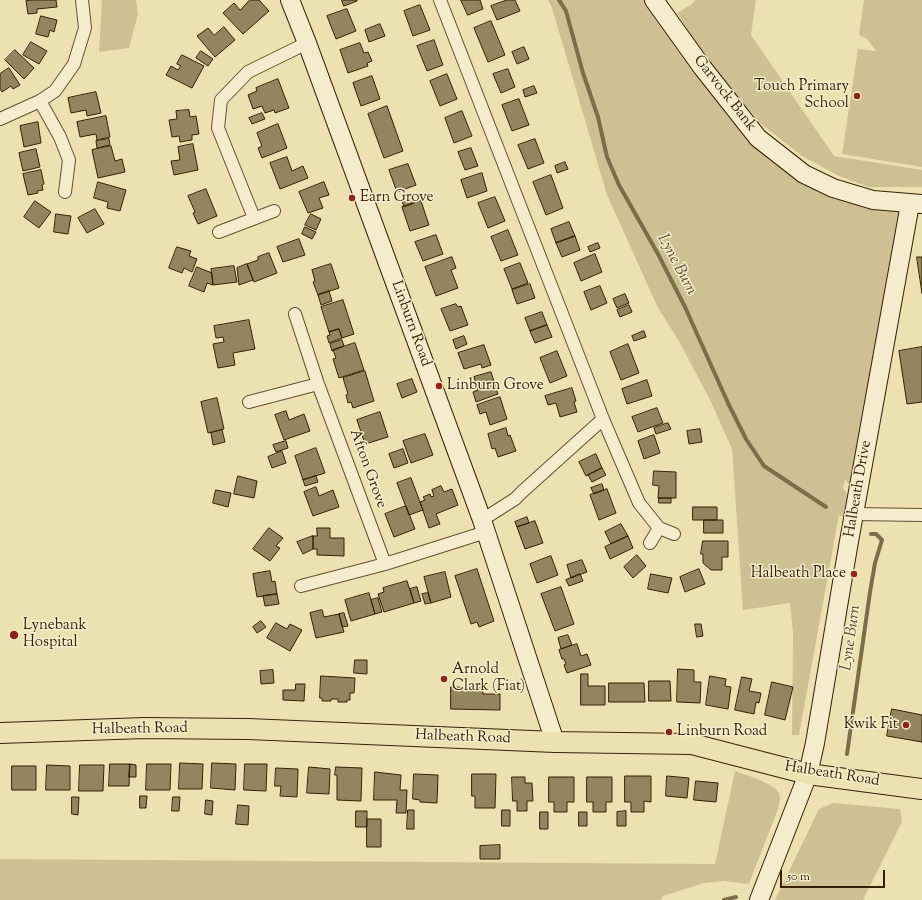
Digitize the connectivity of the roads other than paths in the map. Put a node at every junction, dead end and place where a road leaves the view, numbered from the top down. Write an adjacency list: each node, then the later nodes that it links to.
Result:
1 (82, 0): 6 (street)
2 (290, 0): 5 (street, Linburn Road)
3 (440, 0): 16 (street)
4 (654, 0): 9 (street, Garvock Bank)
5 (307, 43): 11 (street); 19 (street, Linburn Road)
6 (40, 101): 7 (street); 8 (street)
7 (0, 119)
8 (65, 192)
9 (916, 204): 17 (street, Halbeath Drive)
10 (274, 211): 11 (street)
11 (254, 218): 12 (street)
12 (219, 232)
13 (295, 314): 14 (street, Afton Grove)
14 (318, 384): 15 (street); 23 (street, Afton Grove)
15 (250, 402)
16 (603, 419): 19 (street); 20 (street)
17 (854, 514): 18 (street); 27 (street, Halbeath Drive)
18 (922, 515)
19 (484, 526): 23 (street); 26 (street, Linburn Road)
20 (659, 528): 21 (street); 22 (street)
21 (674, 534)
22 (650, 543)
23 (385, 564): 24 (street)
24 (301, 586)
25 (0, 733): 26 (main road, Halbeath Road)
26 (555, 742): 27 (main road, Halbeath Road)
27 (808, 774): 28 (main road, Halbeath Road); 29 (street, Halbeath Drive)
28 (922, 789)
29 (759, 900)

